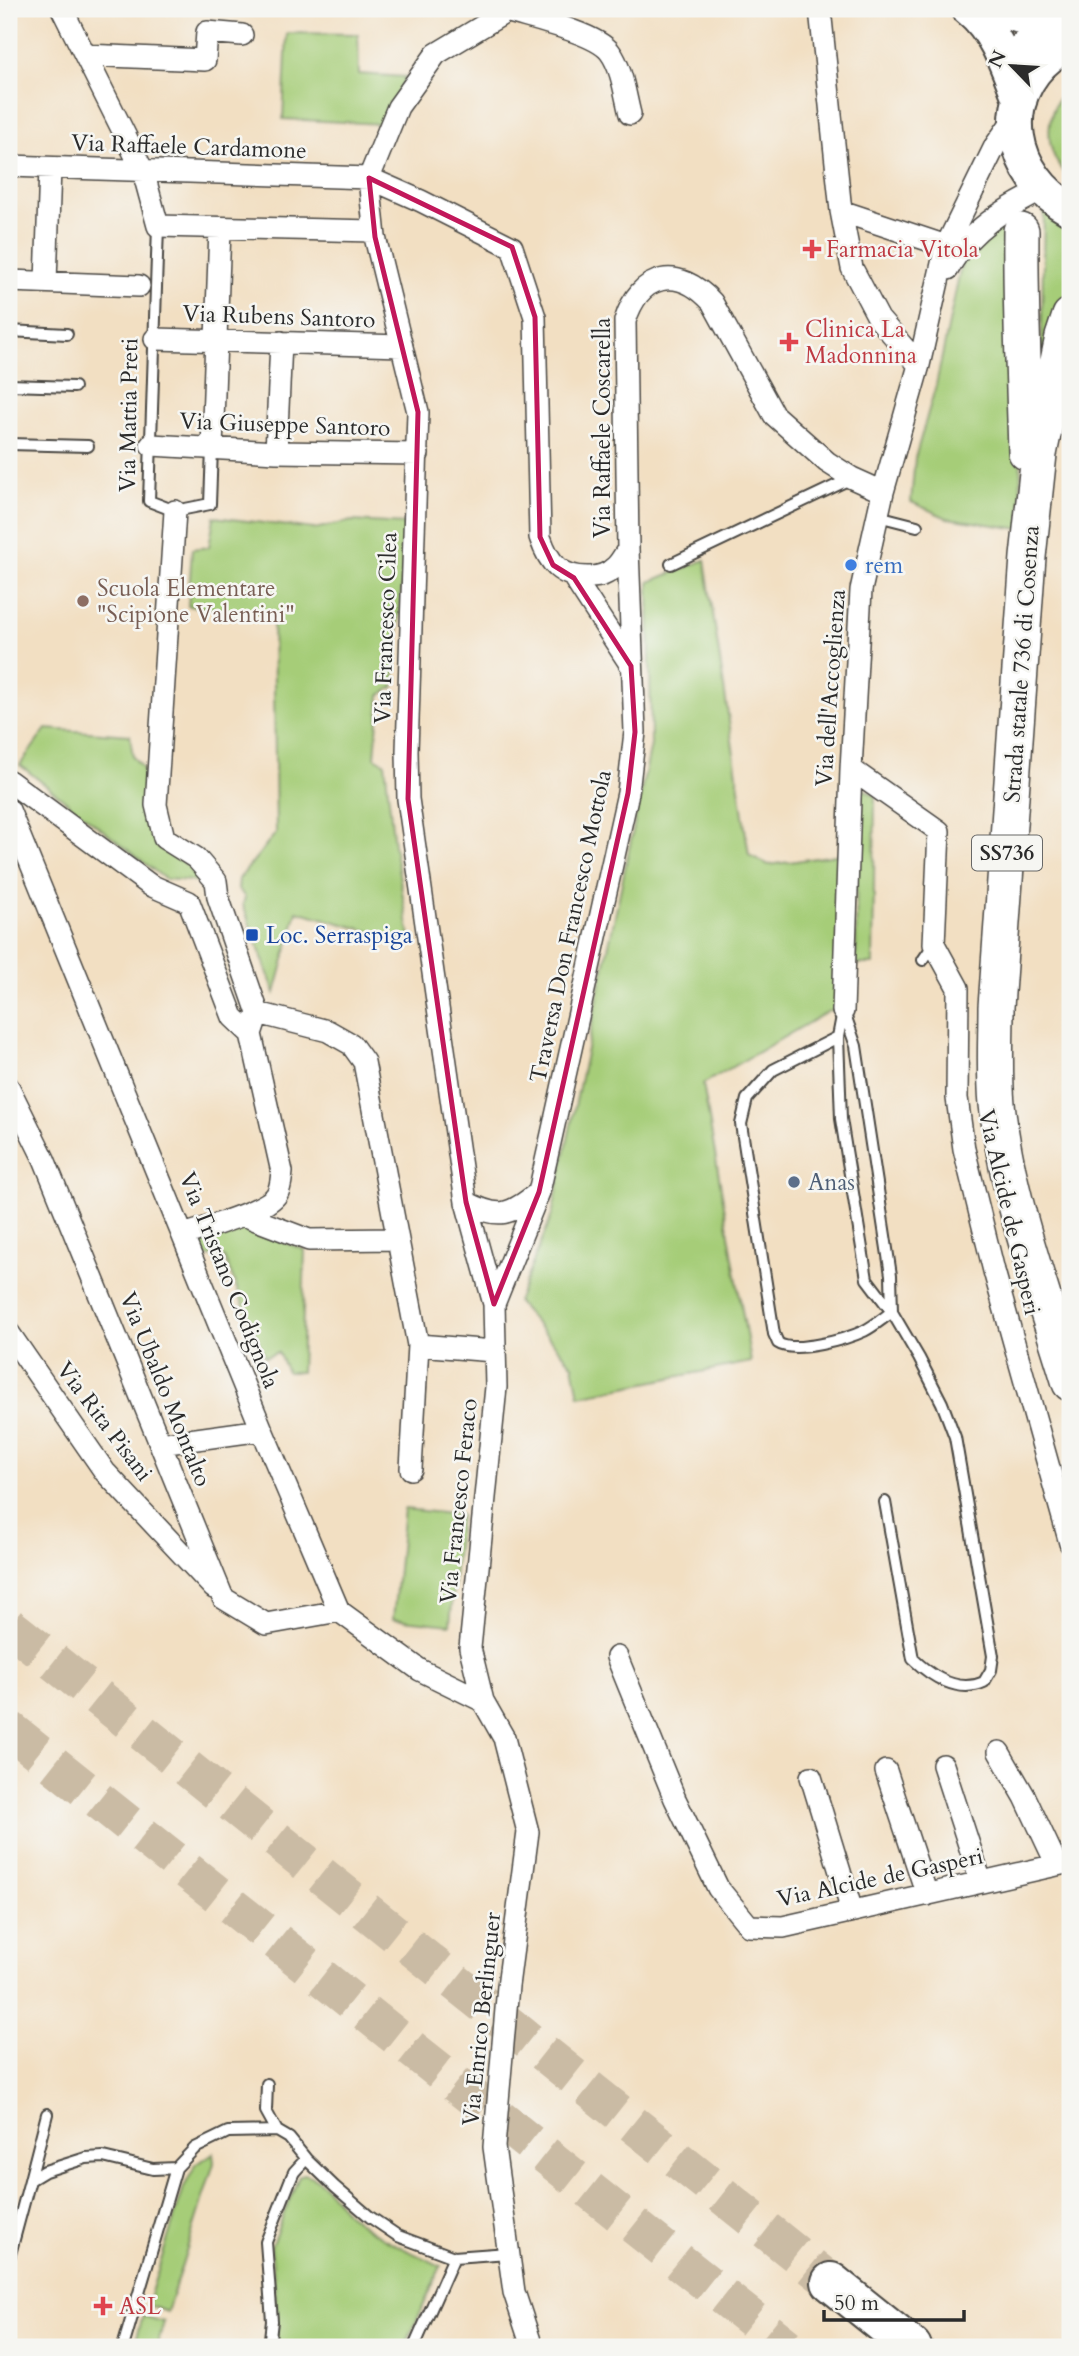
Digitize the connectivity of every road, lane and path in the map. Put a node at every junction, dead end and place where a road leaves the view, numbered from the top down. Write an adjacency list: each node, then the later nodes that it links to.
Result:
1 (62, 9): 9 (street)
2 (820, 9): 18 (street)
3 (969, 9): 10 (main road)
4 (998, 9): 6 (main road)
5 (510, 10): 11 (street, Via Francesco Cilea); 15 (street, Via Francesco Cilea)
6 (1062, 25): 8 (highway); 10 (main road)
7 (242, 35): 9 (street)
8 (1026, 48)
9 (85, 55): 14 (street)
10 (1019, 107): 16 (main road); 23 (street, Via dell'Accoglienza)
11 (631, 114)
12 (9, 166): 13 (street, Via Raffaele Cardamone)
13 (50, 168): 14 (street, Via Raffaele Cardamone); 25 (street)
14 (143, 170): 15 (street, Via Raffaele Cardamone); 19 (street)
15 (369, 178): 21 (street, Via Francesco Cilea); 53 (street)
16 (1043, 190): 17 (main road); 27 (street, Via dell'Accoglienza)
17 (1070, 209)
18 (841, 211): 23 (street); 35 (street)
19 (158, 226): 20 (street); 31 (lane, Via Mattia Preti)
20 (220, 229): 21 (street); 32 (street)
21 (374, 231): 34 (street, Via Francesco Cilea)
22 (1021, 231): 51 (highway)
23 (946, 246): 27 (street, Via dell'Accoglienza)
24 (9, 281): 25 (street)
25 (46, 282): 26 (street)
26 (139, 286)
27 (936, 293): 35 (street, Via dell'Accoglienza)
28 (1070, 316): 51 (highway, Strada statale 736 di Cosenza / SS736)
29 (9, 331): 30 (lane)
30 (67, 334)
31 (155, 339): 32 (street, Via Rubens Santoro); 41 (lane, Via Mattia Preti)
32 (215, 341): 33 (street, Via Rubens Santoro); 42 (street)
33 (281, 342): 34 (street, Via Rubens Santoro); 43 (street)
34 (402, 346): 44 (street, Via Francesco Cilea)
35 (919, 365): 46 (street, Via dell'Accoglienza)
36 (9, 385): 37 (lane)
37 (74, 387)
38 (1070, 391): 71 (highway, Strada statale 736 di Cosenza / SS736)
39 (9, 444): 40 (lane)
40 (88, 446)
41 (151, 446): 42 (street, Via Giuseppe Santoro); 47 (lane, Via Mattia Preti)
42 (212, 448): 43 (street, Via Giuseppe Santoro); 47 (lane)
43 (276, 452): 44 (street, Via Giuseppe Santoro)
44 (418, 454): 66 (street, Via Francesco Cilea)
45 (852, 478): 46 (street, Via Raffaele Coscarella); 50 (street, Via Raffaele Coscarella); 52 (lane)
46 (883, 492): 48 (street, Via dell'Accoglienza)
47 (175, 511): 58 (street)
48 (878, 516): 49 (lane); 55 (street, Via dell'Accoglienza)
49 (917, 526)
50 (628, 549): 53 (street, Via Raffaele Coscarella); 54 (street, Traversa Don Francesco Mottola)
51 (1028, 558): 76 (highway, Strada statale 736 di Cosenza / SS736)
52 (671, 564)
53 (574, 578): 54 (street)
54 (631, 666): 65 (street, Traversa Don Francesco Mottola)
55 (851, 769): 60 (street, Via dell'Accoglienza); 81 (street, Via Alcide de Gasperi)
56 (9, 781): 59 (street)
57 (9, 810): 68 (street, Via Tristano Codignola)
58 (218, 897): 59 (street); 61 (street)
59 (189, 902): 62 (street)
60 (843, 1011): 63 (lane); 72 (lane)
61 (258, 1013): 62 (street); 69 (street)
62 (251, 1034): 67 (street)
63 (838, 1037): 72 (lane); 72 (lane)
64 (9, 1088): 78 (street, Via Ubaldo Montalto)
65 (539, 1192): 66 (street); 70 (street, Traversa Don Francesco Mottola)
66 (466, 1202): 70 (street, Via Francesco Cilea)
67 (243, 1215): 68 (street); 69 (street)
68 (184, 1235): 77 (street, Via Tristano Codignola)
69 (397, 1239): 74 (street)
70 (494, 1304): 75 (street, Via Francesco Feraco)
71 (1070, 1308)
72 (892, 1312): 80 (lane)
73 (9, 1333): 82 (street, Via Rita Pisani)
74 (418, 1345): 75 (street); 79 (street)
75 (495, 1351): 85 (street, Via Francesco Feraco)
76 (1070, 1384)
77 (262, 1430): 78 (street); 83 (street, Via Tristano Codignola)
78 (160, 1444): 82 (street, Via Ubaldo Montalto)
79 (411, 1469)
80 (885, 1502)
81 (1070, 1543)
82 (223, 1598): 83 (street)
83 (339, 1611): 85 (street)
84 (617, 1657): 93 (street, Via Alcide de Gasperi)
85 (483, 1701): 100 (street, Via Enrico Berlinguer)
86 (999, 1752): 90 (street)
87 (943, 1765): 91 (street)
88 (886, 1771): 92 (street)
89 (811, 1777): 93 (street)
90 (1064, 1864): 91 (street, Via Alcide de Gasperi)
91 (981, 1882): 92 (street, Via Alcide de Gasperi)
92 (927, 1895): 93 (street, Via Alcide de Gasperi)
93 (852, 1912)
94 (267, 2084): 96 (lane)
95 (47, 2114): 99 (lane)
96 (277, 2131): 97 (lane); 98 (lane)
97 (306, 2159): 102 (lane); 105 (lane)
98 (176, 2168): 99 (lane); 104 (lane)
99 (30, 2180): 101 (lane)
100 (508, 2253): 102 (lane); 107 (street, Via Enrico Berlinguer)
101 (9, 2258)
102 (454, 2258): 106 (lane)
103 (831, 2282): 108 (highway)
104 (123, 2347)
105 (269, 2347)
106 (414, 2347)
107 (532, 2347)
108 (912, 2347)

